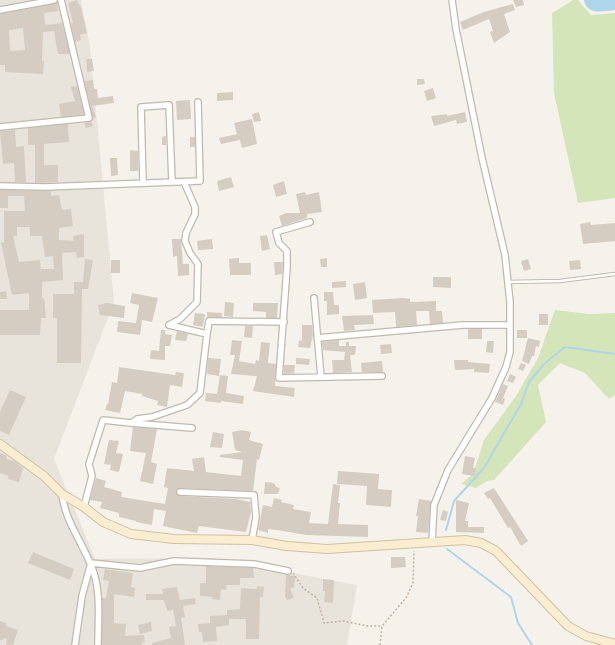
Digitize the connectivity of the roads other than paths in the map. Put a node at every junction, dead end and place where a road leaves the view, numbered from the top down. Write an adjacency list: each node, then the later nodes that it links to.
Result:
1 (54, 0): 4 (street)
2 (61, 0): 6 (street)
3 (452, 0): 13 (street)
4 (0, 10)
5 (198, 102): 8 (street)
6 (0, 127)
7 (172, 182): 8 (street); 9 (street); 9 (street)
8 (184, 182): 17 (street)
9 (143, 183): 10 (street)
10 (0, 186)
11 (310, 222): 15 (street)
12 (615, 274): 13 (lane)
13 (509, 282): 16 (street)
14 (314, 298): 18 (street)
15 (284, 322): 17 (street); 20 (street)
16 (510, 325): 18 (street); 28 (street)
17 (207, 334): 21 (street)
18 (317, 338): 20 (street)
19 (382, 376): 20 (street)
20 (321, 377)
21 (131, 423): 22 (street); 26 (street)
22 (192, 428)
23 (0, 444): 25 (street)
24 (180, 492): 27 (street)
25 (62, 494): 26 (street); 29 (street)
26 (84, 507): 27 (street)
27 (252, 540): 28 (street)
28 (432, 542): 31 (street)
29 (90, 563): 30 (street); 32 (street); 33 (street)
30 (288, 571)
31 (615, 644)
32 (75, 645)
33 (98, 645)

